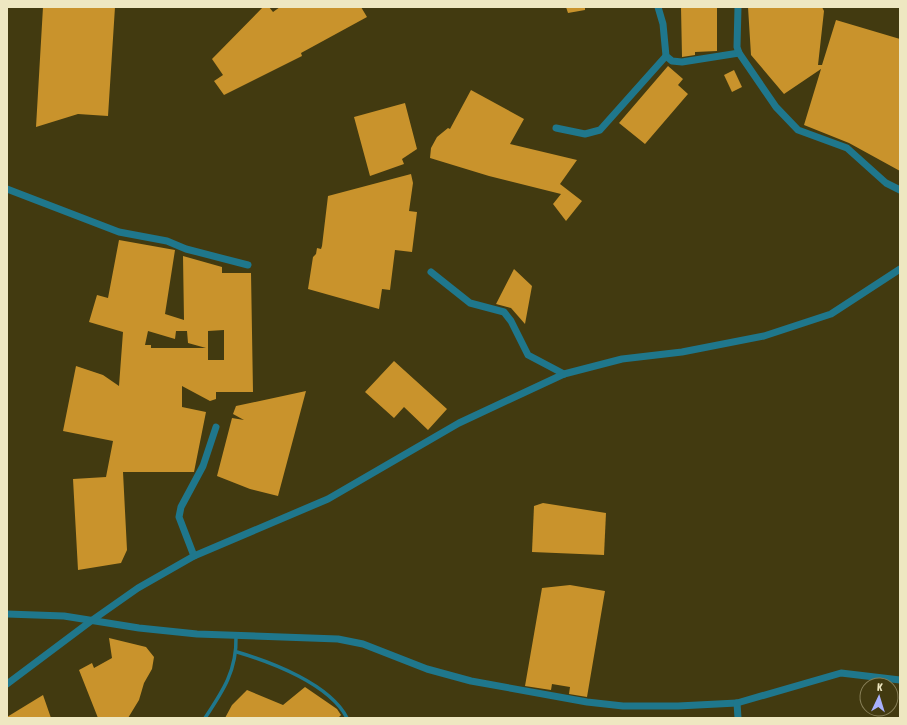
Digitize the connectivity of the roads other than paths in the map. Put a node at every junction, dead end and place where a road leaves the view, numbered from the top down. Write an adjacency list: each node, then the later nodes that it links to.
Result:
1 (658, 7): 4 (street)
2 (738, 7): 3 (street)
3 (739, 53): 4 (street); 7 (street)
4 (666, 56): 5 (street)
5 (556, 128)
6 (7, 189): 8 (street)
7 (900, 190)
8 (248, 265)
9 (900, 269): 11 (street)
10 (431, 272): 11 (street)
11 (564, 374): 13 (street)
12 (216, 427): 13 (street)
13 (194, 556): 15 (street)
14 (7, 614): 15 (street)
15 (91, 621): 16 (street); 19 (street)
16 (236, 637): 17 (lane); 20 (street)
17 (236, 652): 21 (lane); 22 (lane)
18 (900, 680): 20 (street)
19 (7, 684)
20 (737, 703): 23 (street)
21 (205, 718)
22 (347, 718)
23 (738, 718)

